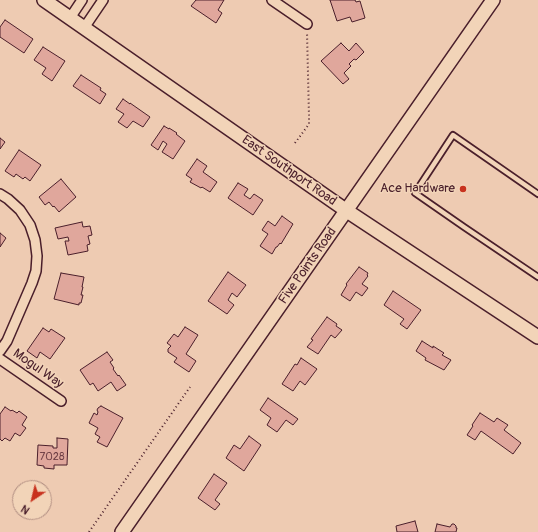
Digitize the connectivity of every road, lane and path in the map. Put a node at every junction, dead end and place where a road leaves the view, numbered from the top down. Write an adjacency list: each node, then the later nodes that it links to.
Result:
1 (44, 0): 6 (street, East Southport Road)
2 (82, 0): 6 (street)
3 (103, 0): 8 (street)
4 (272, 0): 7 (street)
5 (493, 0): 12 (street, Five Points Road)
6 (70, 18): 8 (street, East Southport Road)
7 (306, 24): 9 (path)
8 (84, 28): 12 (street, East Southport Road)
9 (295, 143)
10 (0, 194): 15 (street)
11 (538, 194): 13 (lane)
12 (347, 211): 14 (street, East Southport Road); 20 (street, Five Points Road)
13 (538, 276)
14 (538, 337)
15 (0, 351)
16 (0, 359): 18 (street, Mogul Way)
17 (190, 387): 19 (path)
18 (61, 401)
19 (89, 532)
20 (122, 532)

